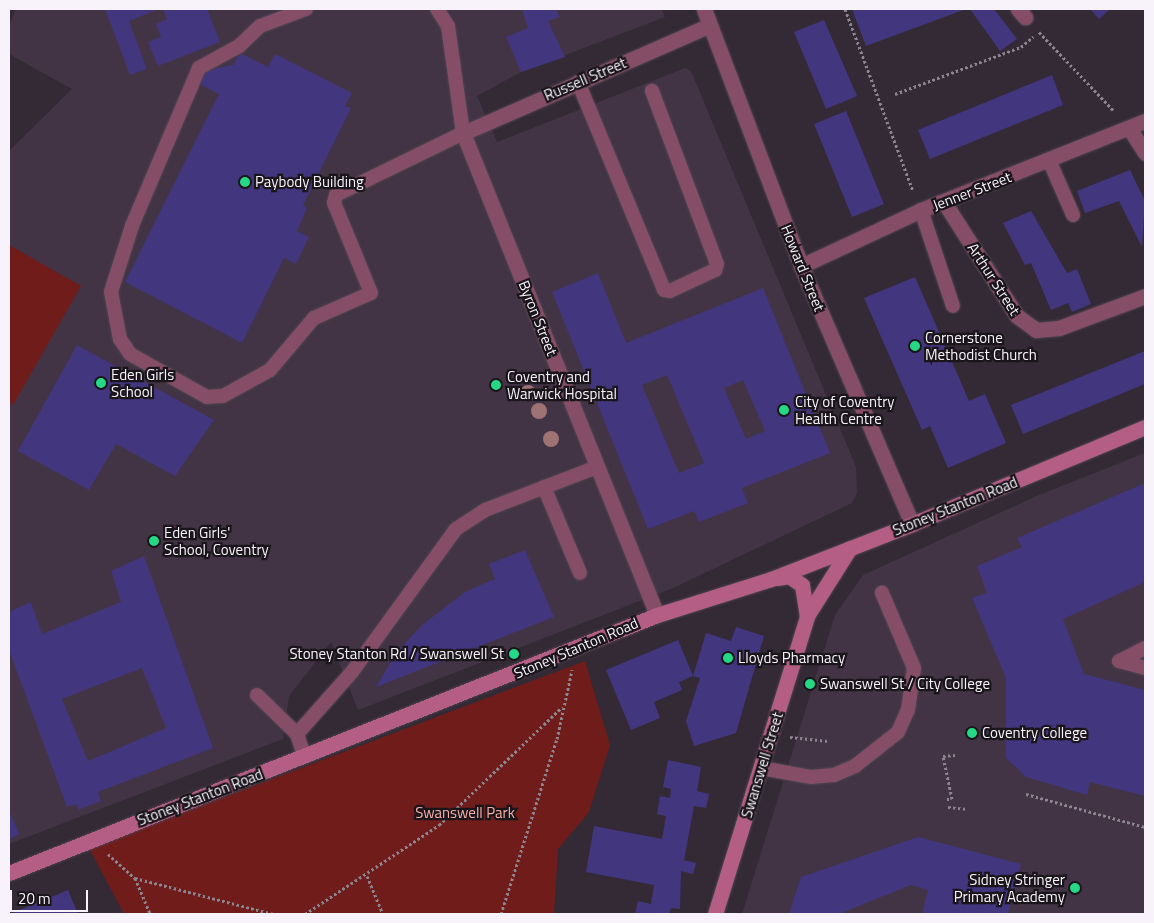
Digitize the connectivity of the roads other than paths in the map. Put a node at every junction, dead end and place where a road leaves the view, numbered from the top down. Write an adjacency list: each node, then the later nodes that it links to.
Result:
1 (306, 9): 9 (lane)
2 (437, 9): 9 (lane)
3 (704, 9): 4 (street, Howard Street)
4 (708, 26): 5 (street, Russell Street); 15 (street, Howard Street)
5 (578, 82): 6 (lane); 9 (street, Russell Street)
6 (652, 92)
7 (1145, 121): 8 (street, Jenner Street)
8 (1129, 128): 10 (street); 11 (street, Jenner Street)
9 (463, 132): 19 (street, Byron Street)
10 (1145, 153)
11 (1049, 160): 12 (street, Jenner Street); 14 (lane)
12 (944, 202): 13 (street, Jenner Street); 16 (street, Arthur Street)
13 (921, 210): 15 (street, Jenner Street); 17 (lane)
14 (1073, 215)
15 (801, 266): 21 (street, Howard Street)
16 (1145, 296)
17 (953, 306)
18 (1145, 428): 21 (main road, Stoney Stanton Road)
19 (597, 467): 20 (lane); 26 (street, Byron Street)
20 (544, 487): 23 (lane); 31 (lane)
21 (912, 524): 22 (main road, Stoney Stanton Road)
22 (850, 548): 24 (main road, Stoney Stanton Road); 27 (main road, Swanswell Street)
23 (580, 573)
24 (771, 579): 26 (main road, Stoney Stanton Road); 27 (main road, Swanswell Street)
25 (882, 593): 33 (lane)
26 (657, 615): 32 (main road, Stoney Stanton Road)
27 (807, 616): 33 (main road, Swanswell Street)
28 (1145, 648): 29 (lane)
29 (1145, 668)
30 (257, 695): 31 (lane)
31 (297, 734): 32 (lane)
32 (304, 756): 34 (main road, Stoney Stanton Road)
33 (761, 768): 35 (main road, Swanswell Street)
34 (9, 873)
35 (715, 914)

